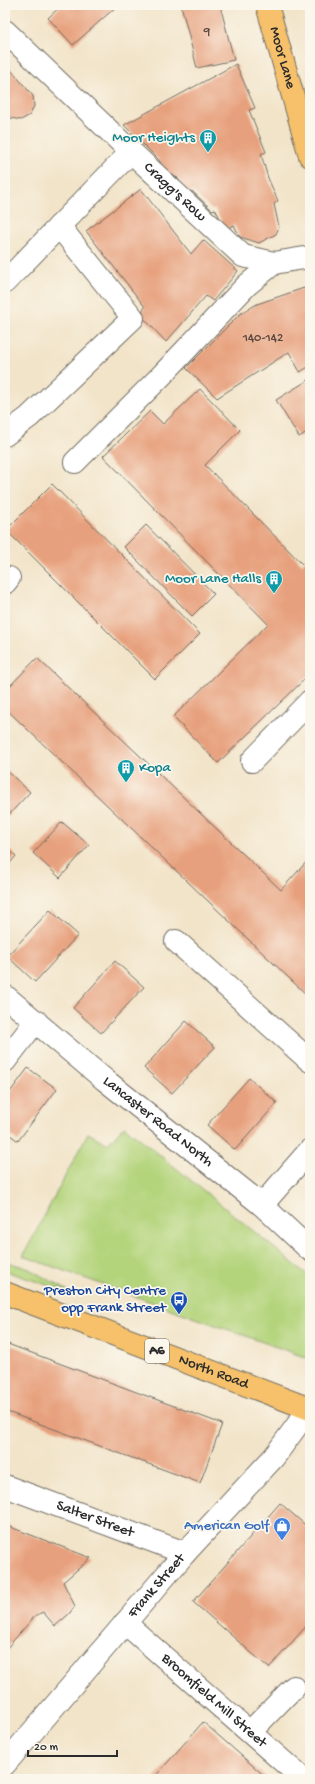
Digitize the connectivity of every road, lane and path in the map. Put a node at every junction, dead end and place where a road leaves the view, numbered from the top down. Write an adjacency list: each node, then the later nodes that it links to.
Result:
1 (267, 5): 4 (main road, Moor Lane)
2 (6, 36): 3 (street, Cragg's Row)
3 (131, 152): 5 (street); 7 (street, Cragg's Row)
4 (310, 156)
5 (59, 226): 8 (street); 9 (street)
6 (310, 257): 7 (street, Cragg's Row)
7 (274, 263): 10 (street)
8 (5, 282)
9 (5, 434)
10 (75, 462)
11 (310, 701): 12 (street)
12 (252, 761)
13 (176, 941): 17 (street)
14 (5, 996): 15 (street, Lancaster Road North)
15 (36, 1021): 16 (street); 19 (street, Lancaster Road North)
16 (5, 1061)
17 (310, 1061)
18 (310, 1150): 19 (street)
19 (262, 1205): 20 (street, Lancaster Road North)
20 (310, 1250)
21 (5, 1293): 22 (main road, North Road / A6)
22 (310, 1409): 24 (street, Frank Street)
23 (5, 1486): 24 (street, Salter Street)
24 (185, 1553): 25 (street, Frank Street)
25 (125, 1623): 27 (street, Broomfield Mill Street); 28 (street, Frank Street)
26 (294, 1687): 27 (street)
27 (250, 1732): 29 (street, Broomfield Mill Street)
28 (5, 1764)
29 (303, 1779)

